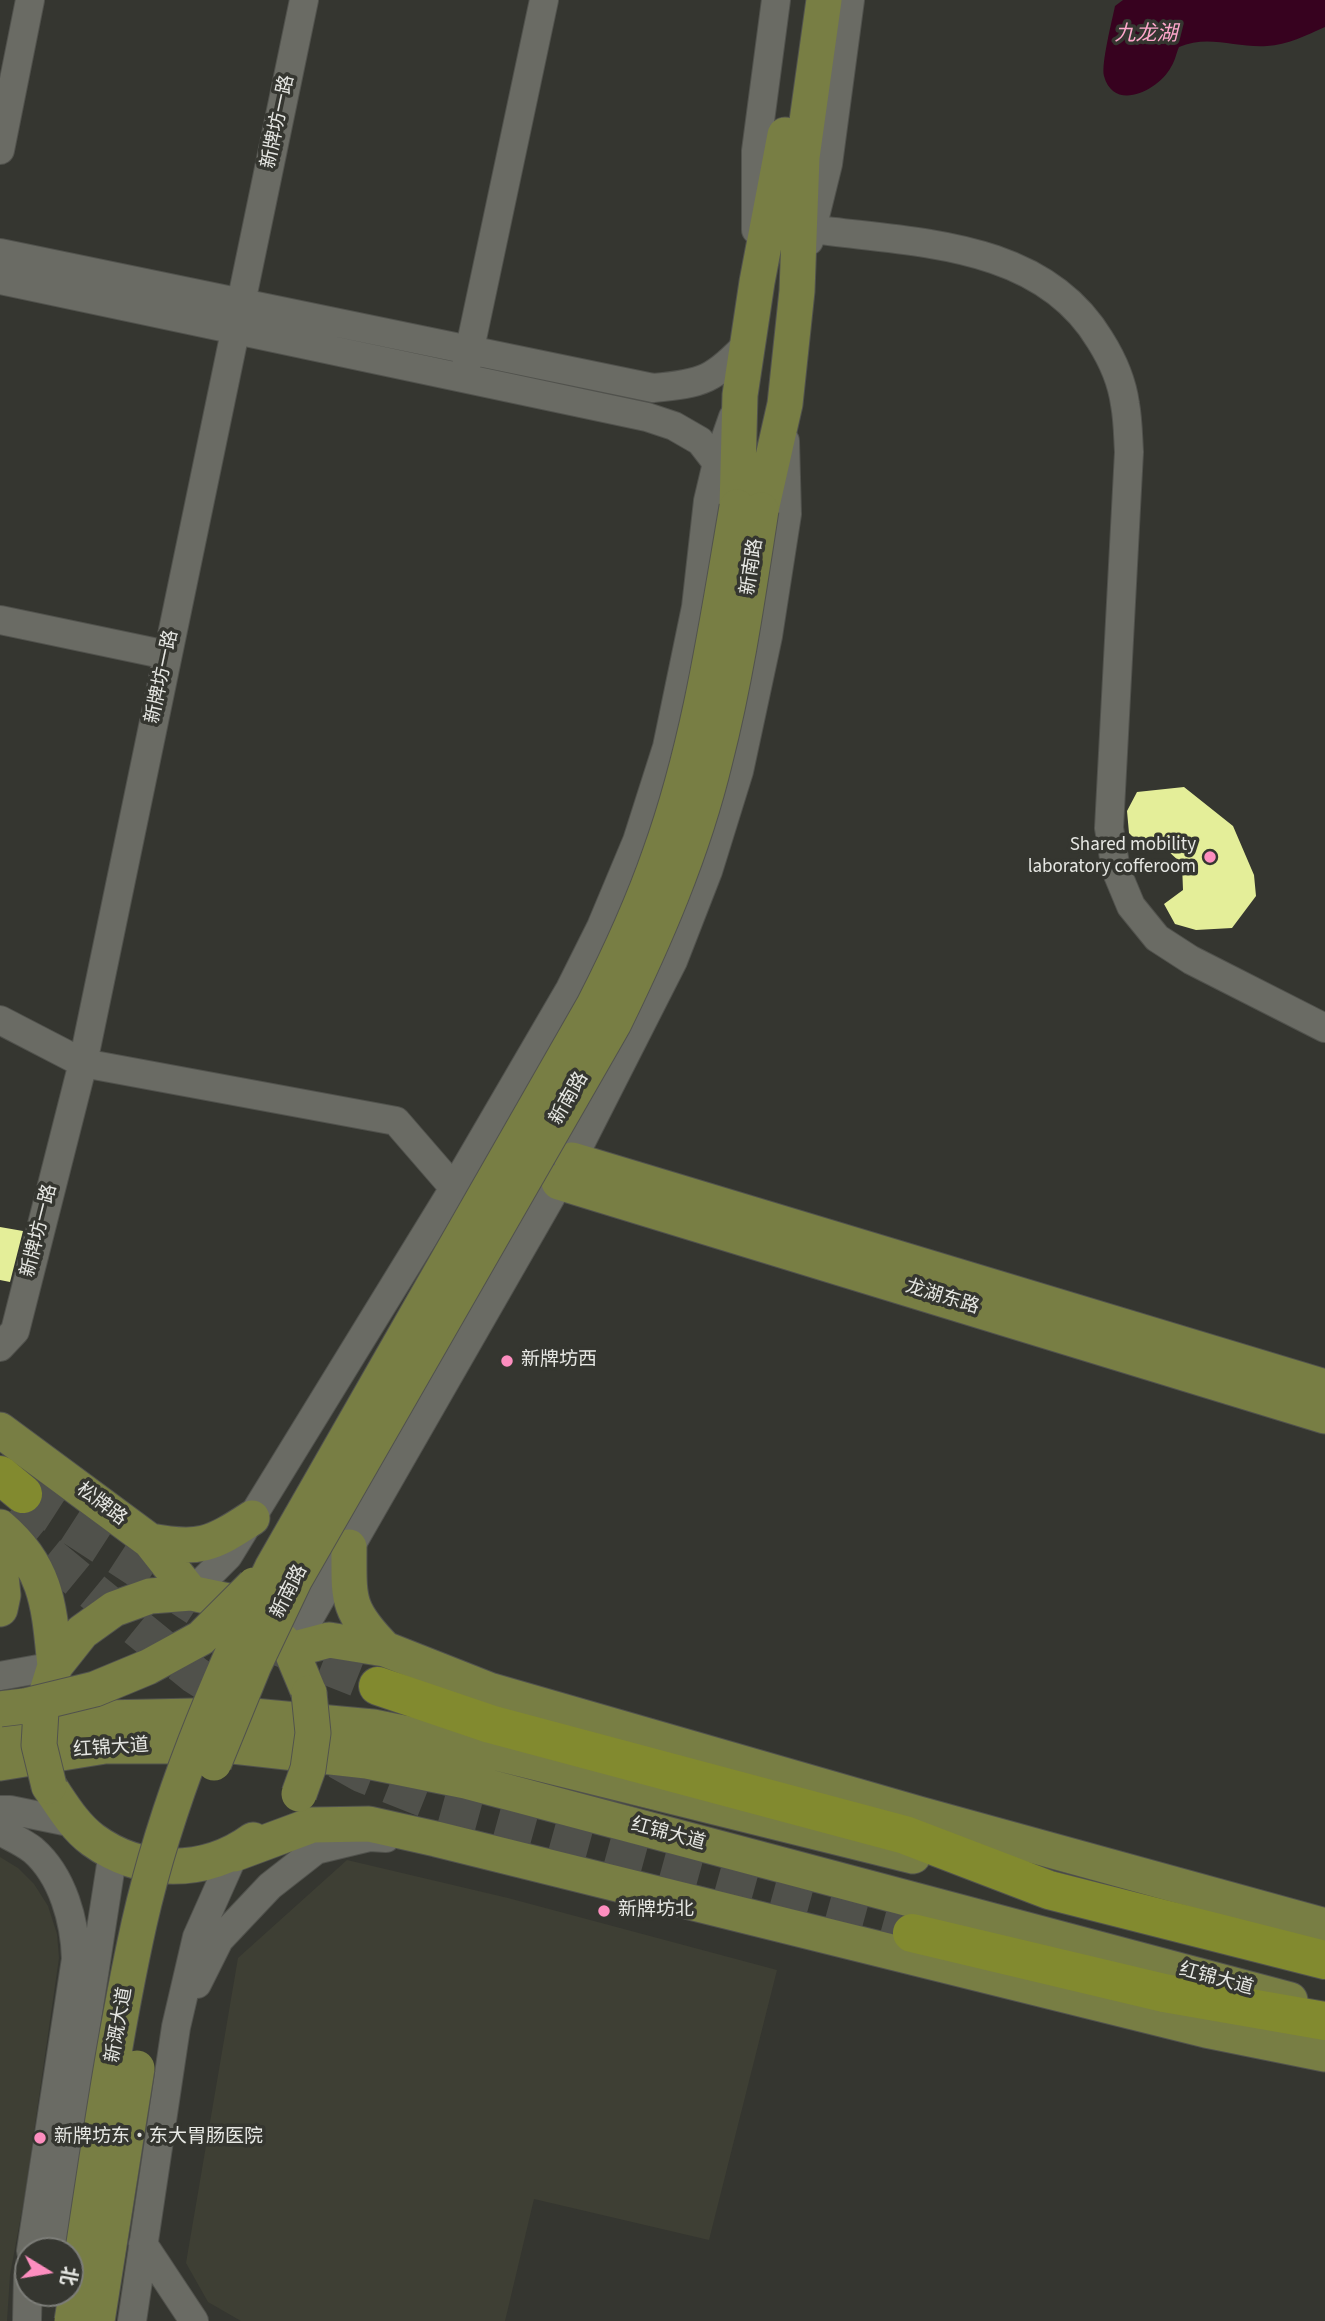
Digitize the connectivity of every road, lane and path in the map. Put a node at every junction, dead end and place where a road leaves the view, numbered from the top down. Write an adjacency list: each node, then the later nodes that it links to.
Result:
1 (30, 0): 8 (street)
2 (304, 0): 11 (street, 新牌坊一路)
3 (544, 0): 19 (street)
4 (776, 0): 13 (street, 新南路)
5 (803, 0): 9 (main road, 新南路)
6 (824, 0): 9 (main road, 新南路)
7 (850, 0): 10 (street, 新南路)
8 (0, 150)
9 (792, 156): 13 (main road, 新南路); 14 (main road, 新南路)
10 (812, 229): 14 (street, 新南路); 29 (street)
11 (252, 247): 15 (street); 16 (street, 新牌坊一路)
12 (2, 258): 16 (street)
13 (757, 282): 18 (main road, 新南路)
14 (797, 291): 23 (main road, 新南路)
15 (292, 313): 16 (street); 19 (street)
16 (238, 317): 17 (street); 21 (street, 新牌坊一路)
17 (284, 341): 20 (street); 21 (street)
18 (749, 342): 19 (street); 22 (main road, 新南路)
19 (469, 350): 20 (street)
20 (463, 379): 24 (street)
21 (224, 390): 27 (street, 新牌坊一路)
22 (740, 395): 24 (street, 新南路); 25 (main road, 新南路)
23 (785, 404): 25 (main road, 新南路); 31 (street, 新南路)
24 (717, 463): 32 (street, 新南路)
25 (749, 508): 42 (main road, 新南路, bridge); 52 (main road, 新南路, bridge)
26 (0, 620): 27 (street)
27 (167, 655): 30 (street, 新牌坊一路)
28 (0, 1020): 30 (street)
29 (1325, 1028)
30 (83, 1063): 32 (street); 33 (street, 新牌坊一路)
31 (565, 1171): 34 (main road, 龙湖东路); 35 (main road, 龙湖东路); 40 (street, 新南路)
32 (454, 1188): 37 (street, 新南路)
33 (0, 1347)
34 (1325, 1387)
35 (1325, 1416)
36 (0, 1430): 39 (main road, 松牌路)
37 (252, 1518): 39 (main road); 43 (street, 新南路)
38 (0, 1527): 47 (main road)
39 (150, 1541): 43 (main road, 松牌路)
40 (349, 1547): 45 (main road); 46 (street, 新南路)
41 (0, 1567): 44 (main road)
42 (272, 1568): 50 (main road, bridge); 52 (main road, 新南路, bridge)
43 (191, 1593): 46 (main road); 47 (main road)
44 (0, 1609)
45 (385, 1648): 46 (main road, 红锦大道); 63 (main road, 红锦大道)
46 (291, 1650): 59 (main road, bridge)
47 (55, 1666): 48 (street); 55 (main road, bridge)
48 (0, 1676)
49 (378, 1686): 60 (highway, 红锦大道)
50 (0, 1709)
51 (0, 1733): 60 (main road, 红锦大道)
52 (209, 1740): 72 (main road, 新溉大道, bridge); 73 (main road, 新溉大道, bridge)
53 (0, 1763): 64 (main road, 红锦大道)
54 (0, 1810): 55 (street)
55 (74, 1823): 58 (main road)
56 (0, 1831): 65 (street)
57 (436, 1839): 59 (main road); 67 (street); 68 (main road)
58 (113, 1852): 59 (main road); 61 (street, 新溉大道)
59 (234, 1854): 67 (street)
60 (1049, 1890): 63 (highway, 红锦大道)
61 (101, 1927): 65 (street); 70 (street, 新溉大道)
62 (912, 1933): 66 (highway, 红锦大道)
63 (1324, 1933)
64 (1325, 2009)
65 (67, 2018): 69 (street)
66 (1325, 2021)
67 (176, 2027): 71 (street)
68 (1325, 2054)
69 (33, 2237)
70 (53, 2237)
71 (143, 2244): 74 (street); 75 (street)
72 (72, 2321)
73 (97, 2321)
74 (132, 2321)
75 (194, 2321)

